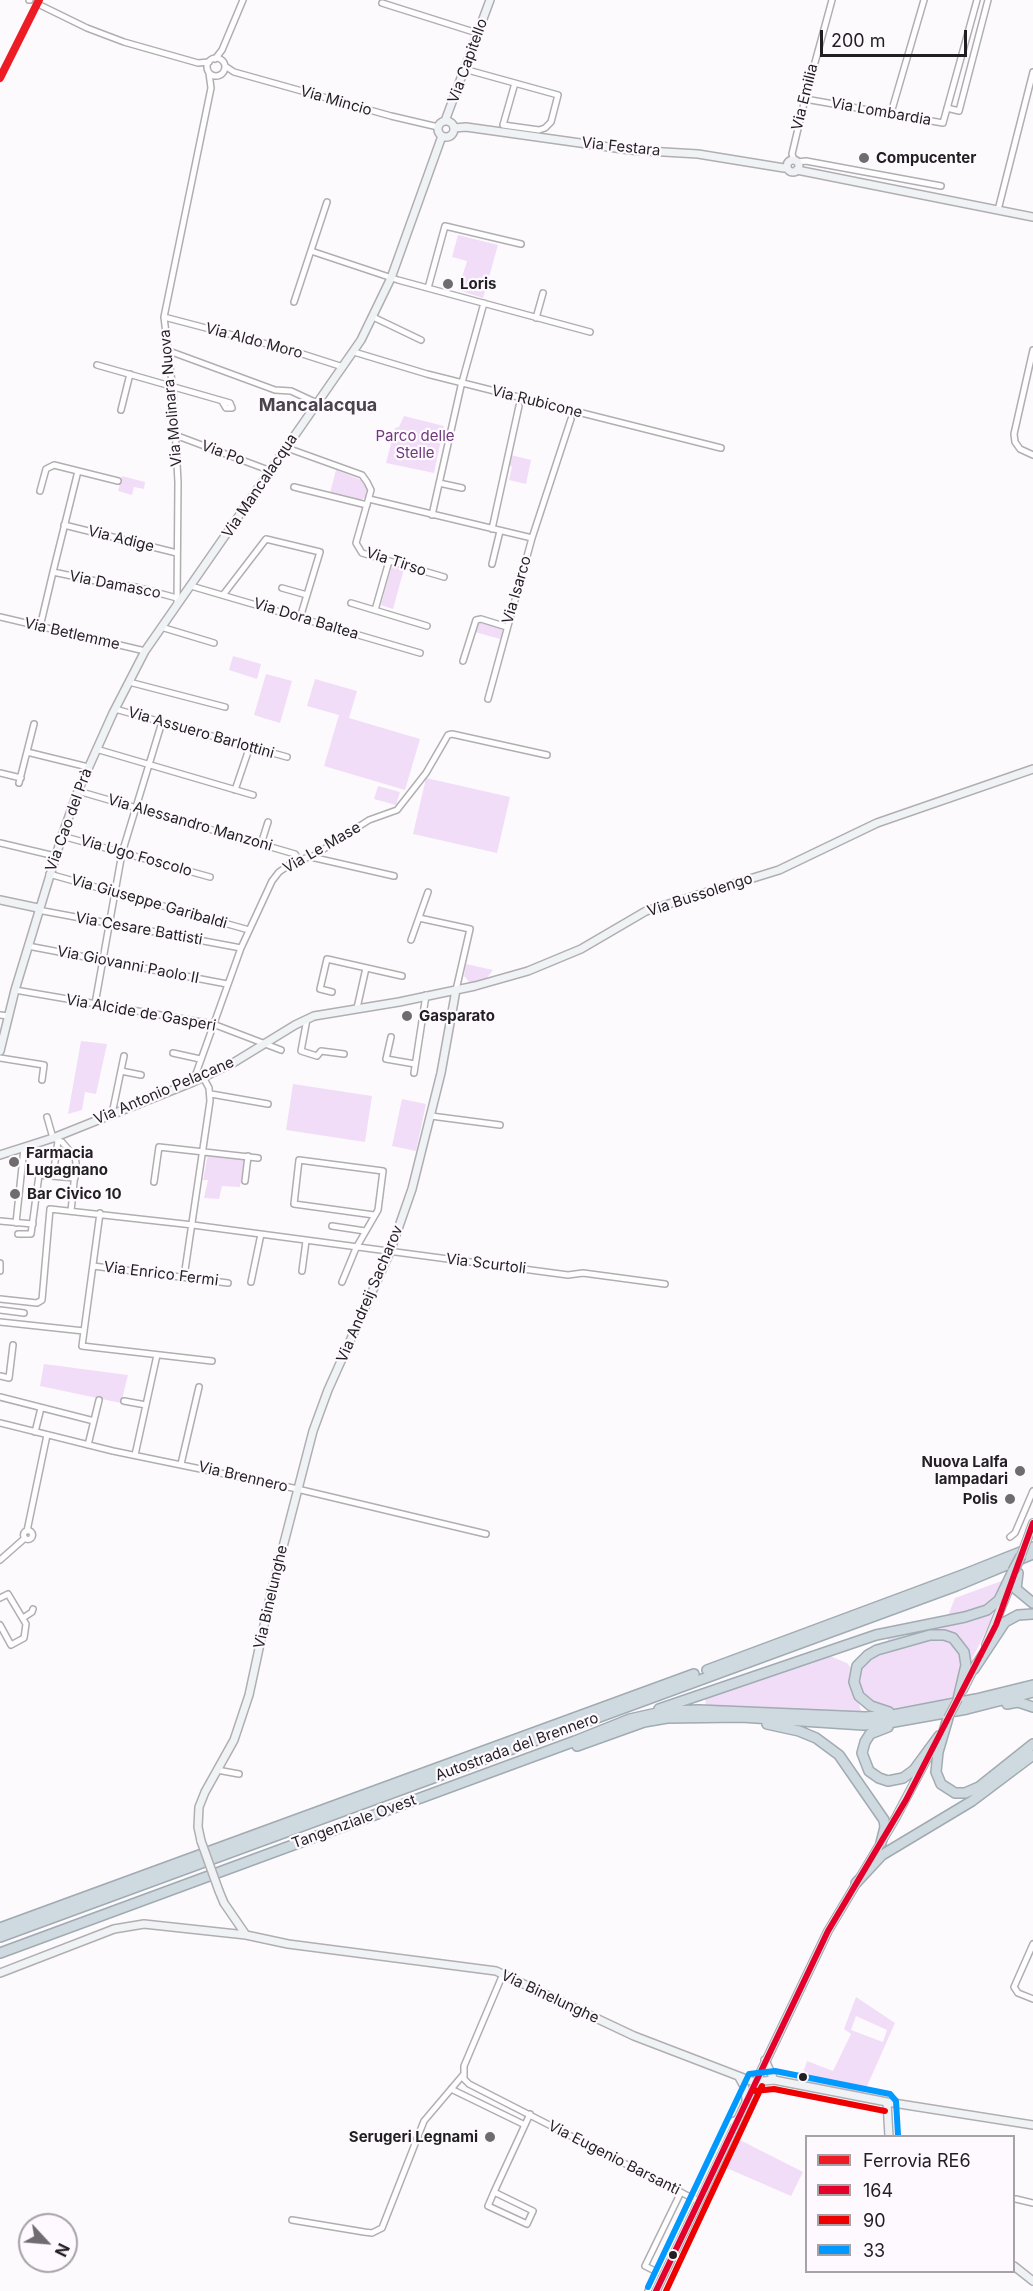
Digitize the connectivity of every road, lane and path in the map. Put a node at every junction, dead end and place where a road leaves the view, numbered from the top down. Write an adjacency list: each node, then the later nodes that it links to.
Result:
1 (243, 0): 10 (street)
2 (490, 0): 9 (street, Via Capitello)
3 (832, 0): 21 (street, Via Emilia)
4 (924, 0): 23 (street)
5 (977, 0): 22 (street, Via Lombardia)
6 (988, 0): 22 (street, Via Lombardia)
7 (382, 3): 9 (street)
8 (42, 6): 12 (street, Via Mincio)
9 (477, 33): 14 (street, Via Capitello)
10 (222, 50): 11 (street); 13 (street)
11 (212, 61): 12 (street, Via Mincio); 13 (street, Via Mincio); 15 (street)
12 (198, 63): 15 (street, Via Mincio)
13 (224, 64): 16 (street, Via Mincio); 18 (street)
14 (464, 69): 19 (street); 24 (street, Via Capitello)
15 (209, 72): 18 (street, Via Mincio); 20 (street, Via Molinara Nuova)
16 (234, 72): 18 (street, Via Mincio); 25 (street, Via Mincio)
17 (1033, 72): 30 (street)
18 (220, 75): 20 (street, Via Molinara Nuova)
19 (515, 83): 19 (street)
20 (211, 88): 42 (street, Via Molinara Nuova)
21 (805, 99): 23 (street, Via Lombardia); 28 (street, Via Emilia)
22 (947, 108): 23 (street, Via Lombardia)
23 (891, 114)
24 (445, 121): 25 (street); 26 (street)
25 (438, 127): 27 (street)
26 (454, 128): 27 (street); 28 (street, Via Festara)
27 (442, 136): 37 (street, Via Mancalacqua)
28 (796, 164): 29 (street); 32 (street)
29 (941, 186)
30 (1001, 198): 32 (street); 33 (street)
31 (327, 202): 36 (street)
32 (987, 207): 33 (street)
33 (998, 210): 34 (street)
34 (1031, 217)
35 (521, 244): 38 (street)
36 (311, 251): 37 (street); 40 (street)
37 (391, 278): 38 (street); 43 (street, Via Mancalacqua)
38 (428, 288): 41 (street)
39 (543, 293): 44 (street)
40 (294, 302)
41 (484, 303): 44 (street); 53 (street)
42 (164, 317): 48 (street, Via Molinara Nuova); 51 (street, Via Aldo Moro)
43 (373, 317): 46 (street); 49 (street, Via Mancalacqua)
44 (536, 318): 45 (street)
45 (590, 332)
46 (421, 340)
47 (1033, 350): 63 (street)
48 (169, 351): 54 (street, Via Molinara Nuova); 56 (street)
49 (354, 352): 51 (street, Via Mancalacqua); 53 (street, Via Rubicone)
50 (98, 365): 52 (street)
51 (343, 368): 56 (street, Via Mancalacqua)
52 (130, 374): 54 (street); 58 (street)
53 (462, 382): 62 (street, Via Rubicone); 67 (street)
54 (172, 388): 55 (street); 60 (street, Via Molinara Nuova)
55 (223, 403)
56 (317, 403): 61 (street, Via Mancalacqua)
57 (519, 406): 74 (street)
58 (121, 410)
59 (571, 418): 76 (street)
60 (175, 435): 65 (street, Via Po); 77 (street, Via Molinara Nuova)
61 (286, 448): 65 (street, Via Mancalacqua); 71 (street)
62 (721, 448)
63 (1033, 455)
64 (78, 471): 66 (street); 70 (street); 73 (street, Via Damasco)
65 (271, 471): 82 (street, Via Mancalacqua)
66 (118, 481)
67 (439, 483): 69 (street); 72 (street)
68 (294, 487): 71 (street, Via Isarco)
69 (462, 488)
70 (40, 491)
71 (368, 502): 72 (street, Via Isarco); 78 (street, Via Tirso)
72 (432, 515): 74 (street, Via Isarco)
73 (64, 525): 77 (street, Via Adige); 80 (street, Via Damasco)
74 (492, 529): 75 (street, Via Isarco)
75 (500, 531): 76 (street, Via Isarco); 79 (street)
76 (532, 538): 94 (street, Via Isarco)
77 (177, 553): 86 (street, Via Molinara Nuova)
78 (389, 561): 81 (street, Via Tirso); 88 (street)
79 (492, 564)
80 (53, 572): 86 (street, Via Damasco); 92 (street, Via Damasco)
81 (444, 577)
82 (191, 586): 84 (street, Via Dora Baltea); 86 (street, Via Mancalacqua)
83 (282, 588): 85 (street)
84 (223, 595): 85 (street); 90 (street, Via Dora Baltea)
85 (307, 595): 90 (street)
86 (177, 601): 93 (street, Via Cao del Prà)
87 (351, 603): 88 (street)
88 (375, 610): 91 (street)
89 (0, 617): 92 (street, Via Betlemme)
90 (300, 618): 97 (street, Via Dora Baltea)
91 (427, 626)
92 (40, 627): 96 (street, Via Betlemme)
93 (161, 627): 95 (street); 96 (street, Via Cao del Prà)
94 (507, 627): 98 (street); 100 (street, Via Isarco)
95 (214, 643)
96 (145, 651): 99 (street, Via Cao del Prà)
97 (420, 653)
98 (463, 661)
99 (129, 682): 101 (street); 102 (street, Via Cao del Prà)
100 (488, 699)
101 (225, 707)
102 (115, 709): 103 (street, Via Assuero Barlottini); 106 (street, Via Cao del Prà)
103 (162, 722): 105 (street, Via Assuero Barlottini); 110 (street)
104 (34, 724): 107 (street)
105 (250, 746): 109 (street, Via Assuero Barlottini); 114 (street)
106 (96, 749): 110 (street); 111 (street, Via Cao del Prà)
107 (27, 752): 111 (street); 113 (street)
108 (547, 755): 124 (street, Via Le Mase)
109 (287, 757)
110 (149, 764): 114 (street); 117 (street)
111 (88, 767): 115 (street, Via Cao del Prà)
112 (1033, 770): 144 (street, Via Bussolengo)
113 (0, 773)
114 (235, 789): 116 (street)
115 (78, 791): 117 (street, Via Alessandro Manzoni); 119 (street, Via Cao del Prà)
116 (253, 795)
117 (136, 808): 121 (street, Via Alessandro Manzoni); 122 (street)
118 (268, 822): 121 (street)
119 (62, 836): 122 (street, Via Ugo Foscolo); 123 (street, Via Cao del Prà)
120 (0, 843): 123 (street)
121 (261, 843): 125 (street, Via Alessandro Manzoni)
122 (122, 853): 128 (street, Via Ugo Foscolo); 129 (street)
123 (55, 855): 126 (street, Via Cao del Prà)
124 (311, 857): 125 (street, Via Le Mase); 127 (street)
125 (295, 861): 135 (street, Via Le Mase)
126 (49, 874): 129 (street, Via Giuseppe Garibaldi); 132 (street, Via Cao del Prà)
127 (394, 876)
128 (210, 877)
129 (115, 892): 134 (street); 135 (street, Via Giuseppe Garibaldi)
130 (428, 892): 133 (street)
131 (0, 900): 132 (street)
132 (38, 909): 134 (street, Via Cesare Battisti); 137 (street, Via Cao del Prà)
133 (419, 918): 136 (street); 144 (street)
134 (108, 923): 138 (street, Via Cesare Battisti); 139 (street)
135 (249, 930): 138 (street)
136 (411, 939)
137 (28, 946): 139 (street, Via Giovanni Paolo II); 143 (street, Via Cao del Prà)
138 (241, 948): 142 (street)
139 (103, 960): 142 (street, Via Giovanni Paolo II); 147 (street)
140 (366, 968): 141 (street); 145 (street); 148 (street)
141 (402, 976)
142 (228, 984): 151 (street)
143 (15, 990): 147 (street, Via Alcide de Gasperi); 149 (street, Via Cao del Prà)
144 (456, 990): 146 (street, Via Antonio Pelacane); 171 (street, Via Andreij Sacharov)
145 (332, 992)
146 (426, 995): 148 (street, Via Antonio Pelacane); 161 (street)
147 (95, 1004): 151 (street, Via Alcide de Gasperi)
148 (357, 1008): 150 (street, Via Antonio Pelacane)
149 (4, 1016): 155 (street, Via Cao del Prà)
150 (307, 1019): 153 (street, Via Antonio Pelacane); 157 (street)
151 (213, 1024): 153 (street, Via Alcide de Gasperi); 160 (street)
152 (391, 1037): 161 (street)
153 (266, 1044): 154 (street, Via Alcide de Gasperi); 165 (street, Via Antonio Pelacane)
154 (281, 1050)
155 (0, 1051)
156 (172, 1053): 160 (street)
157 (344, 1054)
158 (124, 1056): 162 (street)
159 (0, 1058): 166 (street)
160 (200, 1059): 167 (street)
161 (415, 1064): 163 (street)
162 (121, 1071): 164 (street); 170 (street)
163 (414, 1073)
164 (141, 1075)
165 (203, 1077): 167 (street, Via Antonio Pelacane); 168 (street)
166 (42, 1080)
167 (193, 1082): 170 (street, Via Antonio Pelacane)
168 (211, 1094): 169 (street); 176 (street)
169 (268, 1104)
170 (112, 1114): 174 (street, Via Antonio Pelacane)
171 (431, 1116): 173 (street); 197 (street, Via Andreij Sacharov)
172 (47, 1117): 174 (street)
173 (500, 1125)
174 (56, 1139): 175 (street, Via Antonio Pelacane); 180 (street); 181 (street)
175 (24, 1148): 177 (street, Via Antonio Pelacane); 188 (street)
176 (203, 1151): 178 (street); 183 (street); 190 (street)
177 (0, 1155)
178 (248, 1156): 179 (street); 182 (street)
179 (258, 1158)
180 (53, 1176): 181 (street); 189 (street)
181 (75, 1178): 184 (street)
182 (245, 1181)
183 (154, 1182)
184 (71, 1211): 185 (street, Via Scurtoli); 207 (street)
185 (100, 1213): 190 (street, Via Scurtoli); 199 (street, Via Enrico Fermi)
186 (374, 1215): 186 (street); 192 (street)
187 (0, 1221): 188 (street)
188 (16, 1223): 189 (street)
189 (33, 1224): 193 (street)
190 (193, 1225): 194 (street, Via Scurtoli); 202 (street)
191 (332, 1226): 192 (street)
192 (365, 1231): 196 (street)
193 (18, 1234)
194 (261, 1234): 195 (street, Via Scurtoli); 203 (street)
195 (306, 1241): 196 (street, Via Scurtoli); 200 (street)
196 (356, 1248): 197 (street, Via Scurtoli); 204 (street)
197 (390, 1252): 206 (street, Via Scurtoli); 229 (street, Via Andreij Sacharov)
198 (0, 1263): 201 (street)
199 (93, 1266): 202 (street, Via Enrico Fermi); 211 (street, Via Enrico Fermi)
200 (302, 1270)
201 (0, 1272)
202 (184, 1277): 205 (street, Via Enrico Fermi)
203 (251, 1282)
204 (342, 1282)
205 (228, 1283)
206 (665, 1284)
207 (0, 1299)
208 (0, 1310): 209 (street)
209 (24, 1313)
210 (0, 1322): 211 (street)
211 (84, 1331): 213 (street)
212 (13, 1345): 215 (street)
213 (157, 1355): 214 (street); 220 (street)
214 (212, 1361)
215 (0, 1376)
216 (199, 1387): 228 (street)
217 (0, 1397): 221 (street)
218 (99, 1400): 222 (street)
219 (124, 1401): 220 (street)
220 (146, 1405): 227 (street)
221 (41, 1408): 222 (street); 224 (street)
222 (94, 1420): 226 (street)
223 (0, 1424): 224 (street, Via Brennero)
224 (35, 1432): 225 (street, Via Brennero)
225 (47, 1435): 226 (street, Via Brennero); 237 (street)
226 (88, 1445): 227 (street, Via Brennero)
227 (135, 1455): 228 (street, Via Brennero)
228 (181, 1464): 229 (street, Via Brennero)
229 (298, 1490): 232 (street, Via Brennero); 260 (street, Via Binelunghe)
230 (1033, 1491): 233 (street)
231 (1033, 1522): 236 (main road, bridge)
232 (486, 1534)
233 (1010, 1537)
234 (1033, 1547): 264 (highway, Autostrada del Brennero)
235 (1033, 1554): 266 (highway, Autostrada del Brennero)
236 (1021, 1556): 238 (highway, bridge)
237 (0, 1560)
238 (1015, 1572): 240 (highway); 245 (main road); 256 (highway)
239 (0, 1598): 243 (street)
240 (1033, 1603)
241 (33, 1609): 243 (street)
242 (1033, 1614): 245 (highway)
243 (23, 1618): 244 (street)
244 (0, 1625)
245 (974, 1669): 247 (main road)
246 (1033, 1684): 250 (highway, Tangenziale Ovest)
247 (962, 1688): 249 (highway); 250 (highway)
248 (1033, 1692): 252 (highway, Tangenziale Ovest)
249 (958, 1700): 255 (main road, bridge)
250 (948, 1705): 256 (highway, Tangenziale Ovest)
251 (1033, 1707): 252 (highway)
252 (960, 1710): 254 (highway, Tangenziale Ovest)
253 (741, 1717): 254 (highway, Tangenziale Ovest); 262 (highway); 269 (highway, Tangenziale Ovest)
254 (927, 1717): 257 (highway)
255 (948, 1718): 257 (highway)
256 (630, 1719): 268 (highway, Tangenziale Ovest)
257 (940, 1738): 258 (highway); 262 (main road)
258 (1033, 1744)
259 (1033, 1755): 263 (highway)
260 (217, 1770): 261 (street); 265 (street, Via Binelunghe, bridge)
261 (238, 1774)
262 (881, 1843): 263 (main road)
263 (856, 1883): 273 (main road)
264 (0, 1928)
265 (246, 1935): 270 (street, Via Binelunghe); 271 (street, Via Binelunghe)
266 (0, 1937)
267 (1033, 1944): 272 (street)
268 (0, 1953)
269 (0, 1959)
270 (0, 1973)
271 (503, 1974): 274 (street); 275 (street, Via Binelunghe)
272 (1033, 1999)
273 (765, 2060): 276 (street); 277 (main road)
274 (462, 2076): 278 (street); 281 (street, Via Eugenio Barsanti)
275 (739, 2076): 277 (street, Via Binelunghe); 279 (street)
276 (774, 2080): 277 (street); 280 (street)
277 (754, 2082): 279 (main road)
278 (451, 2089): 282 (street, Via Eugenio Barsanti); 290 (street)
279 (746, 2100): 287 (main road)
280 (887, 2102): 283 (street); 284 (street)
281 (530, 2114): 282 (street, Via Eugenio Barsanti); 286 (street, Via Eugenio Barsanti)
282 (525, 2126): 285 (street, Via Eugenio Barsanti)
283 (1033, 2126)
284 (889, 2135)
285 (494, 2192): 285 (street)
286 (681, 2192): 287 (street, Via Eugenio Barsanti); 292 (street)
287 (695, 2199): 292 (street); 295 (main road)
288 (1016, 2199): 289 (street)
289 (1033, 2203)
290 (292, 2220)
291 (1015, 2267): 293 (street)
292 (657, 2272): 294 (street)
293 (1033, 2281)
294 (648, 2291)
295 (656, 2291)

